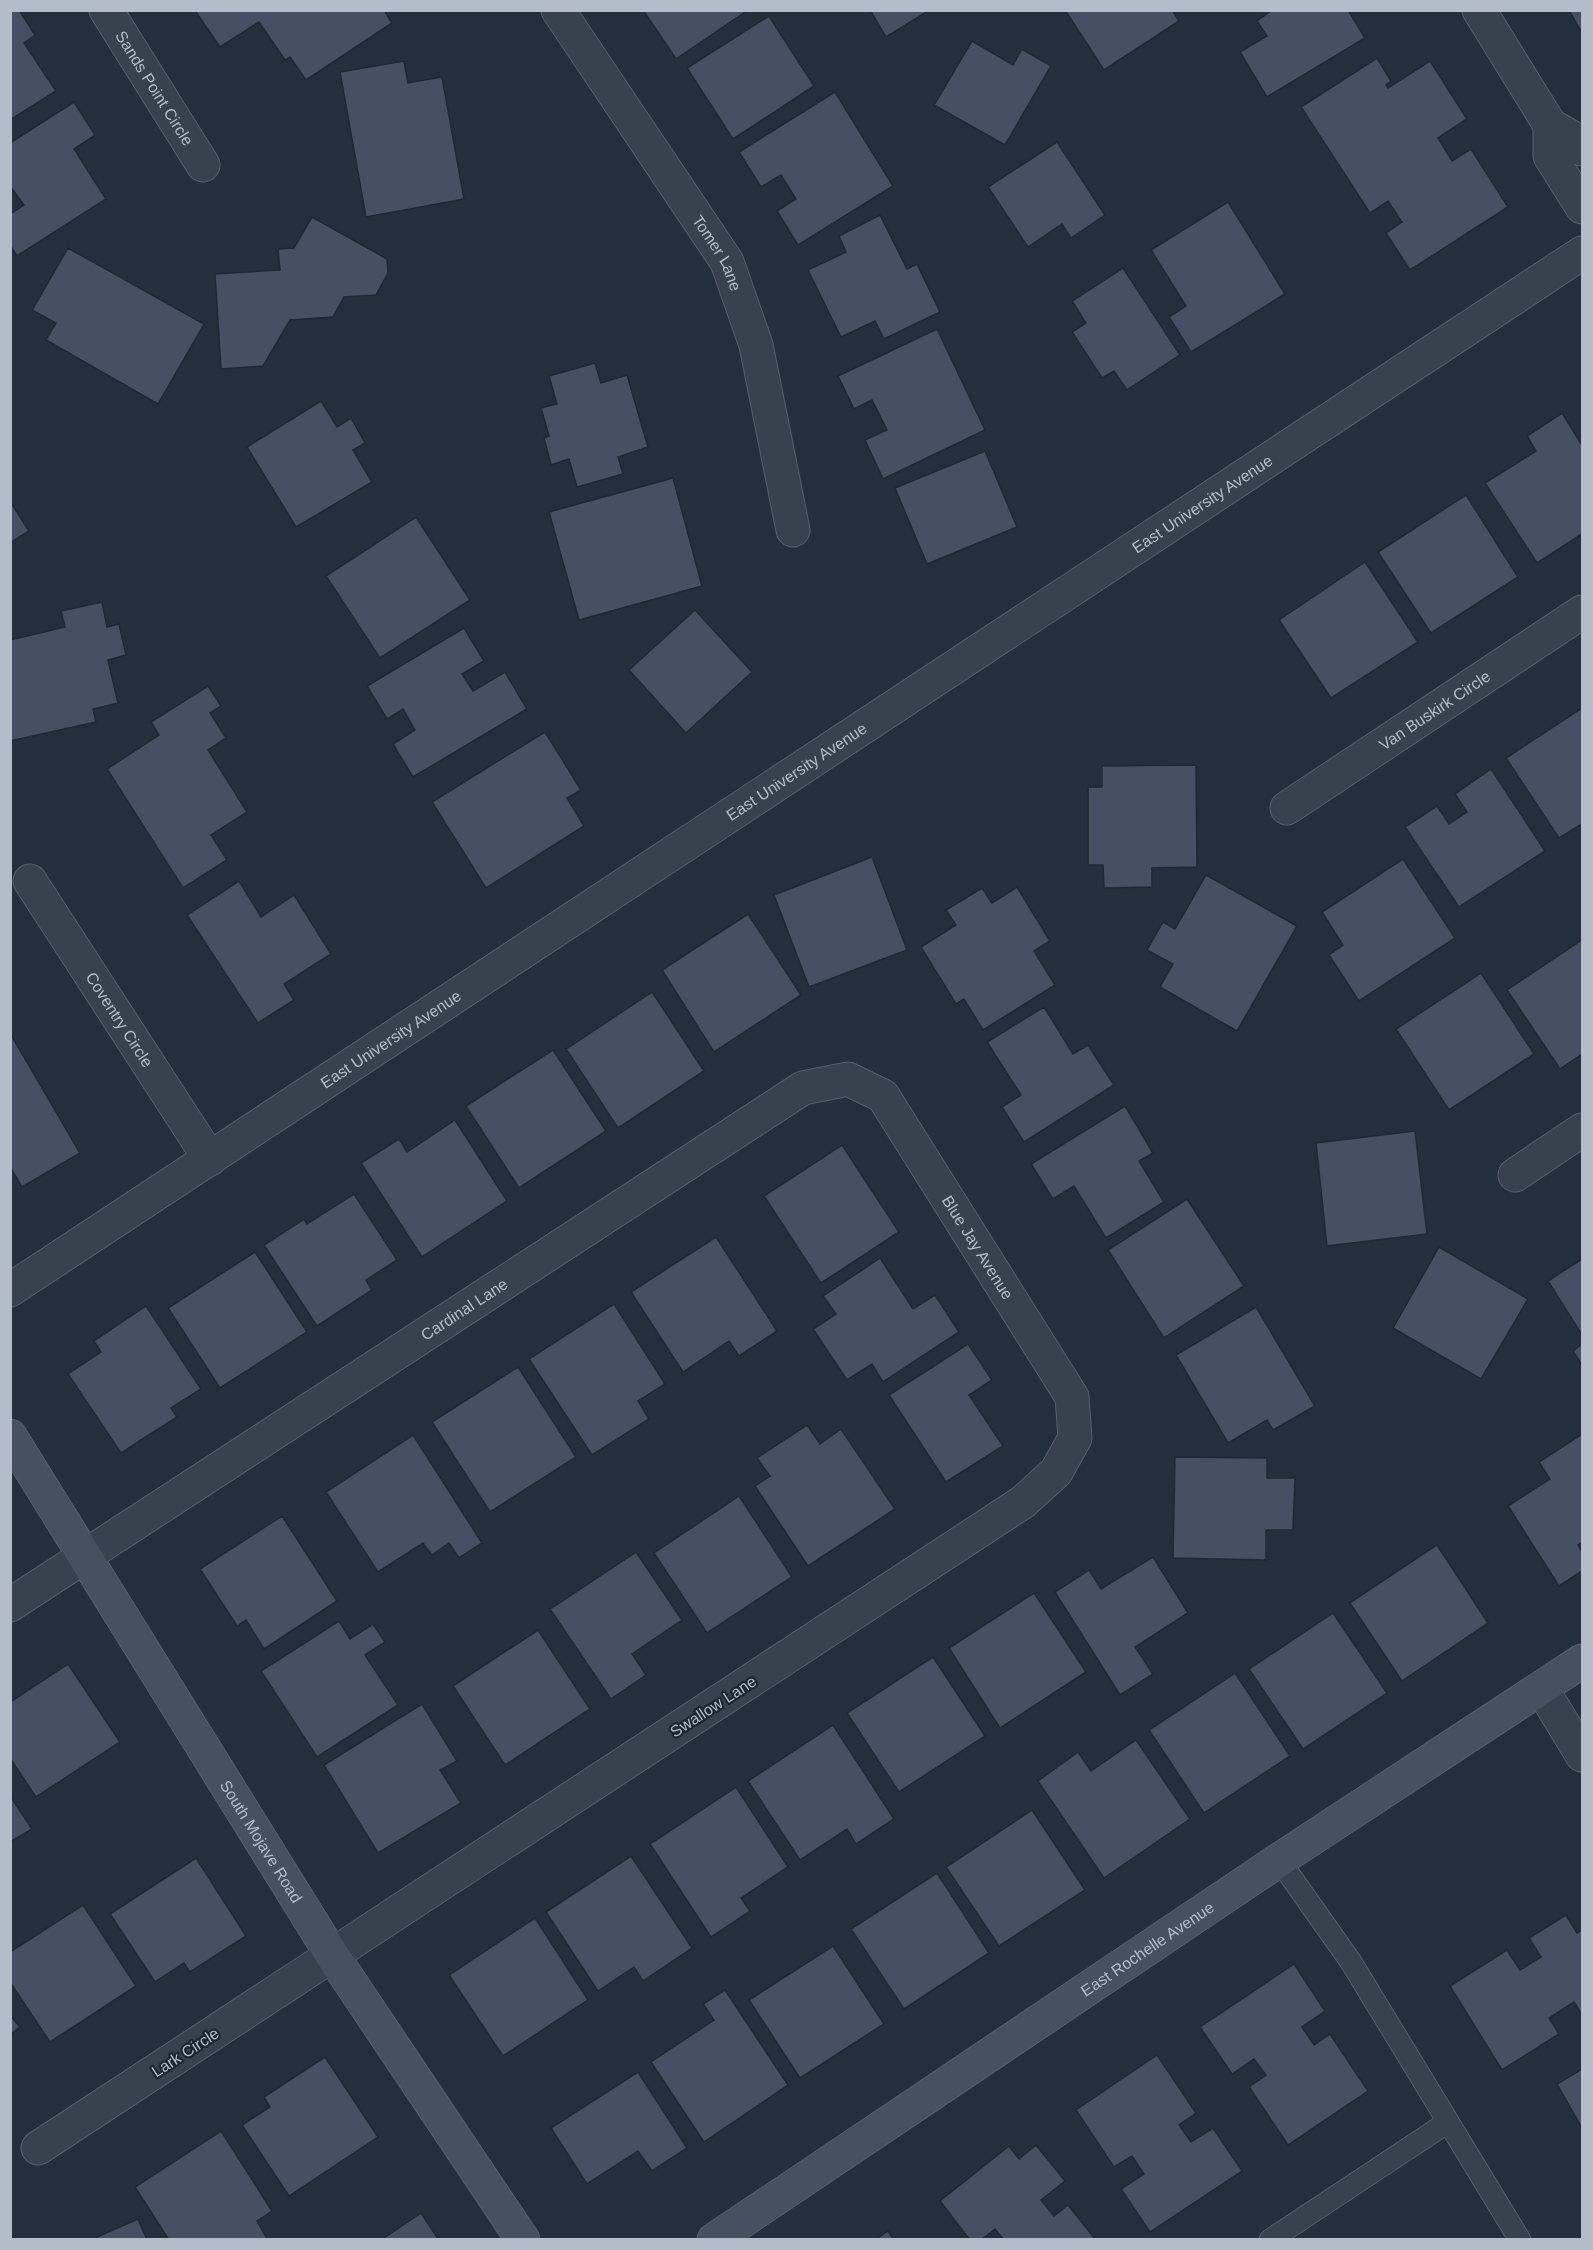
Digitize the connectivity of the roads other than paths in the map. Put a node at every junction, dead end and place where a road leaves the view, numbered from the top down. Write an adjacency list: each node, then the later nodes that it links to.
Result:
1 (106, 10): 6 (street, Sands Point Circle)
2 (558, 10): 9 (street, Tomer Lane)
3 (1479, 10): 4 (street)
4 (1550, 125): 5 (street); 7 (street)
5 (1582, 149)
6 (203, 165)
7 (1582, 207)
8 (1582, 253): 15 (street, East University Avenue)
9 (793, 530)
10 (1582, 612): 11 (street, Van Buskirk Circle)
11 (1287, 808)
12 (30, 881): 15 (street, Coventry Circle)
13 (848, 1079): 19 (street, Blue Jay Avenue); 20 (street, Cardinal Lane)
14 (1582, 1130): 16 (street)
15 (210, 1159): 17 (street, East University Avenue)
16 (1515, 1175)
17 (10, 1290)
18 (10, 1436): 20 (street, South Mojave Road)
19 (1075, 1438): 26 (street, Swallow Lane)
20 (86, 1556): 21 (street, Cardinal Lane); 26 (street, South Mojave Road)
21 (10, 1605)
22 (1582, 1661): 23 (street, East Rochelle Avenue)
23 (1542, 1689): 24 (street); 25 (street, East Rochelle Avenue)
24 (1582, 1755)
25 (1279, 1860): 27 (lane); 30 (street, East Rochelle Avenue)
26 (332, 1955): 28 (street, Lark Circle); 29 (street, South Mojave Road)
27 (1448, 2122): 31 (lane); 32 (lane)
28 (39, 2148)
29 (523, 2240)
30 (714, 2240)
31 (1270, 2240)
32 (1520, 2240)

